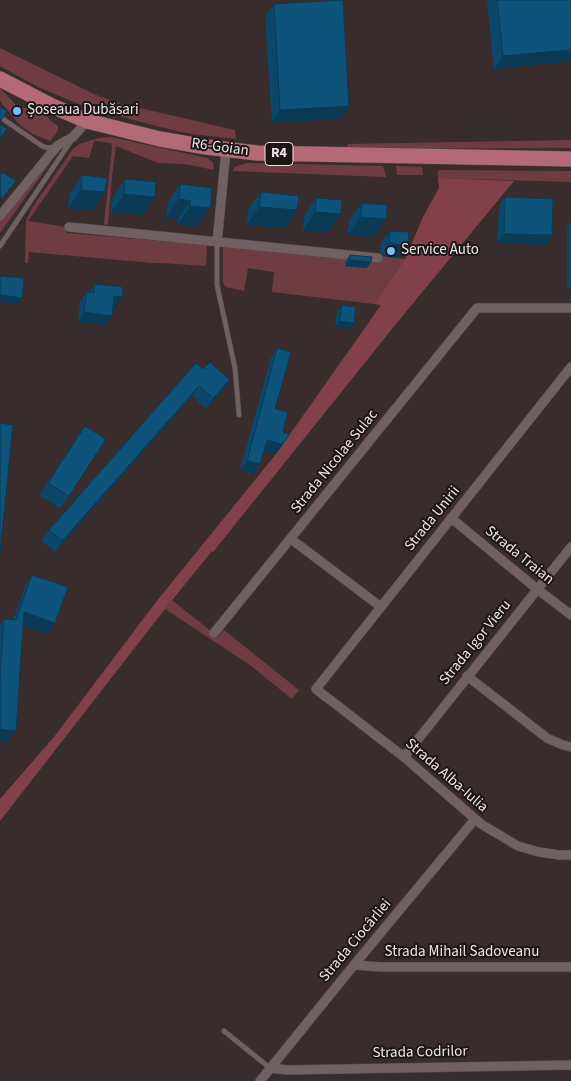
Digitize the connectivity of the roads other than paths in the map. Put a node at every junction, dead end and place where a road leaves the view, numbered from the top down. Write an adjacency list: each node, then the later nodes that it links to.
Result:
1 (0, 80): 3 (main road, R6-Goian / R4)
2 (0, 117): 5 (lane)
3 (87, 120): 4 (street); 6 (main road, R6-Goian / R4)
4 (73, 138): 5 (street); 11 (lane)
5 (57, 146): 8 (street)
6 (226, 150): 7 (main road, R6-Goian / R4); 10 (street)
7 (571, 159)
8 (0, 216)
9 (69, 227): 10 (street)
10 (217, 243): 12 (street); 15 (lane)
11 (0, 246)
12 (378, 258)
13 (571, 308): 17 (street, Strada Nicolae Sulac)
14 (571, 367): 16 (street, Strada Unirii)
15 (239, 415)
16 (451, 518): 19 (street, Strada Traian); 20 (street, Strada Unirii)
17 (291, 539): 20 (street); 22 (street, Strada Nicolae Sulac)
18 (571, 547): 19 (street, Strada Igor Vieru)
19 (537, 589): 21 (street, Strada Traian); 23 (street, Strada Igor Vieru)
20 (381, 606): 24 (street, Strada Unirii)
21 (571, 614)
22 (214, 633)
23 (467, 676): 25 (street); 26 (street, Strada Igor Vieru)
24 (316, 689): 26 (street, Strada Alba-Iulia)
25 (571, 747)
26 (404, 757): 27 (street, Strada Alba-Iulia)
27 (475, 819): 28 (street, Strada Alba-Iulia); 29 (street, Strada Ciocârliei)
28 (571, 855)
29 (354, 965): 30 (street, Strada Mihail Sadoveanu); 33 (street, Strada Ciocârliei)
30 (571, 966)
31 (224, 1031): 33 (lane)
32 (571, 1065): 33 (street, Strada Codrilor)
33 (270, 1068): 34 (street, Strada Ciocârliei)
34 (260, 1081)

